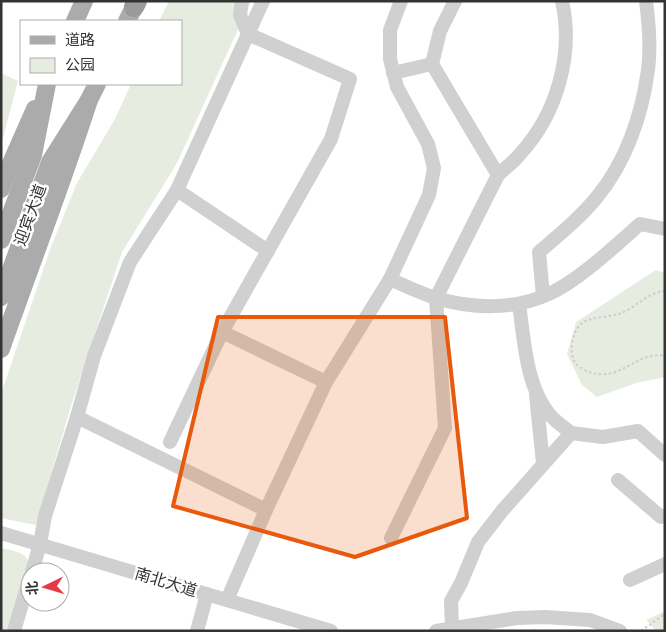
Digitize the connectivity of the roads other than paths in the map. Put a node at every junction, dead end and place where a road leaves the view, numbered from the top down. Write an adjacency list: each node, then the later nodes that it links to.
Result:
1 (84, 1): 8 (main road)
2 (242, 1): 9 (street)
3 (264, 1): 9 (street)
4 (401, 1): 11 (street)
5 (455, 1): 10 (street)
6 (562, 1): 15 (street)
7 (646, 1): 22 (street)
8 (75, 20)
9 (248, 34): 17 (street); 20 (street)
10 (432, 64): 11 (street); 15 (street)
11 (393, 73): 21 (street)
12 (47, 85): 19 (main road, 迎宾大道)
13 (47, 85): 16 (main road)
14 (93, 92): 23 (main road, 迎宾大道); 27 (main road)
15 (498, 175): 24 (street)
16 (1, 189)
17 (177, 190): 20 (street); 30 (street)
18 (665, 229): 22 (street)
19 (1, 240)
20 (268, 251): 26 (street)
21 (390, 280): 24 (street); 28 (street)
22 (542, 296): 25 (street)
23 (1, 297)
24 (436, 298): 25 (street); 39 (street)
25 (520, 304): 29 (street)
26 (222, 332): 28 (street); 32 (street)
27 (1, 349)
28 (326, 382): 36 (street)
29 (535, 389): 31 (street); 34 (street)
30 (77, 418): 36 (street); 40 (street)
31 (571, 433): 33 (street); 34 (street)
32 (170, 442)
33 (665, 454)
34 (544, 463): 47 (street)
35 (618, 480): 37 (street)
36 (266, 510): 45 (street)
37 (665, 516)
38 (1, 533): 40 (street, 南北大道)
39 (390, 538)
40 (40, 544): 41 (street); 44 (street, 南北大道)
41 (35, 562)
42 (665, 564): 43 (street)
43 (630, 580)
44 (207, 594): 45 (street, 南北大道); 49 (street)
45 (227, 600): 50 (street, 南北大道)
46 (20, 611): 48 (street)
47 (452, 628): 51 (street); 52 (street)
48 (14, 631)
49 (197, 631)
50 (331, 631)
51 (436, 631)
52 (620, 631)

